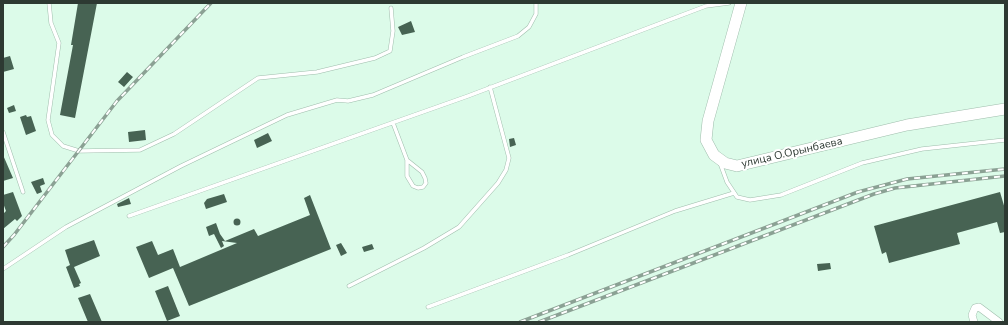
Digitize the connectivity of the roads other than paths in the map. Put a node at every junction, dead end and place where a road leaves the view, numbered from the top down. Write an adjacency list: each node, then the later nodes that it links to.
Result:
1 (49, 3): 4 (lane)
2 (536, 3): 15 (lane)
3 (735, 4): 5 (lane); 10 (street, улица О.Орынбаева)
4 (391, 8)
5 (490, 86): 7 (lane); 16 (lane)
6 (1005, 109): 10 (street, улица О.Орынбаева)
7 (392, 123): 11 (lane); 14 (lane)
8 (3, 132): 12 (lane)
9 (1005, 140): 13 (lane)
10 (719, 158): 13 (lane)
11 (407, 160): 11 (lane)
12 (23, 192)
13 (734, 193): 17 (lane)
14 (129, 216)
15 (3, 269)
16 (349, 286)
17 (428, 307)
18 (974, 322): 19 (street)
19 (999, 322)

